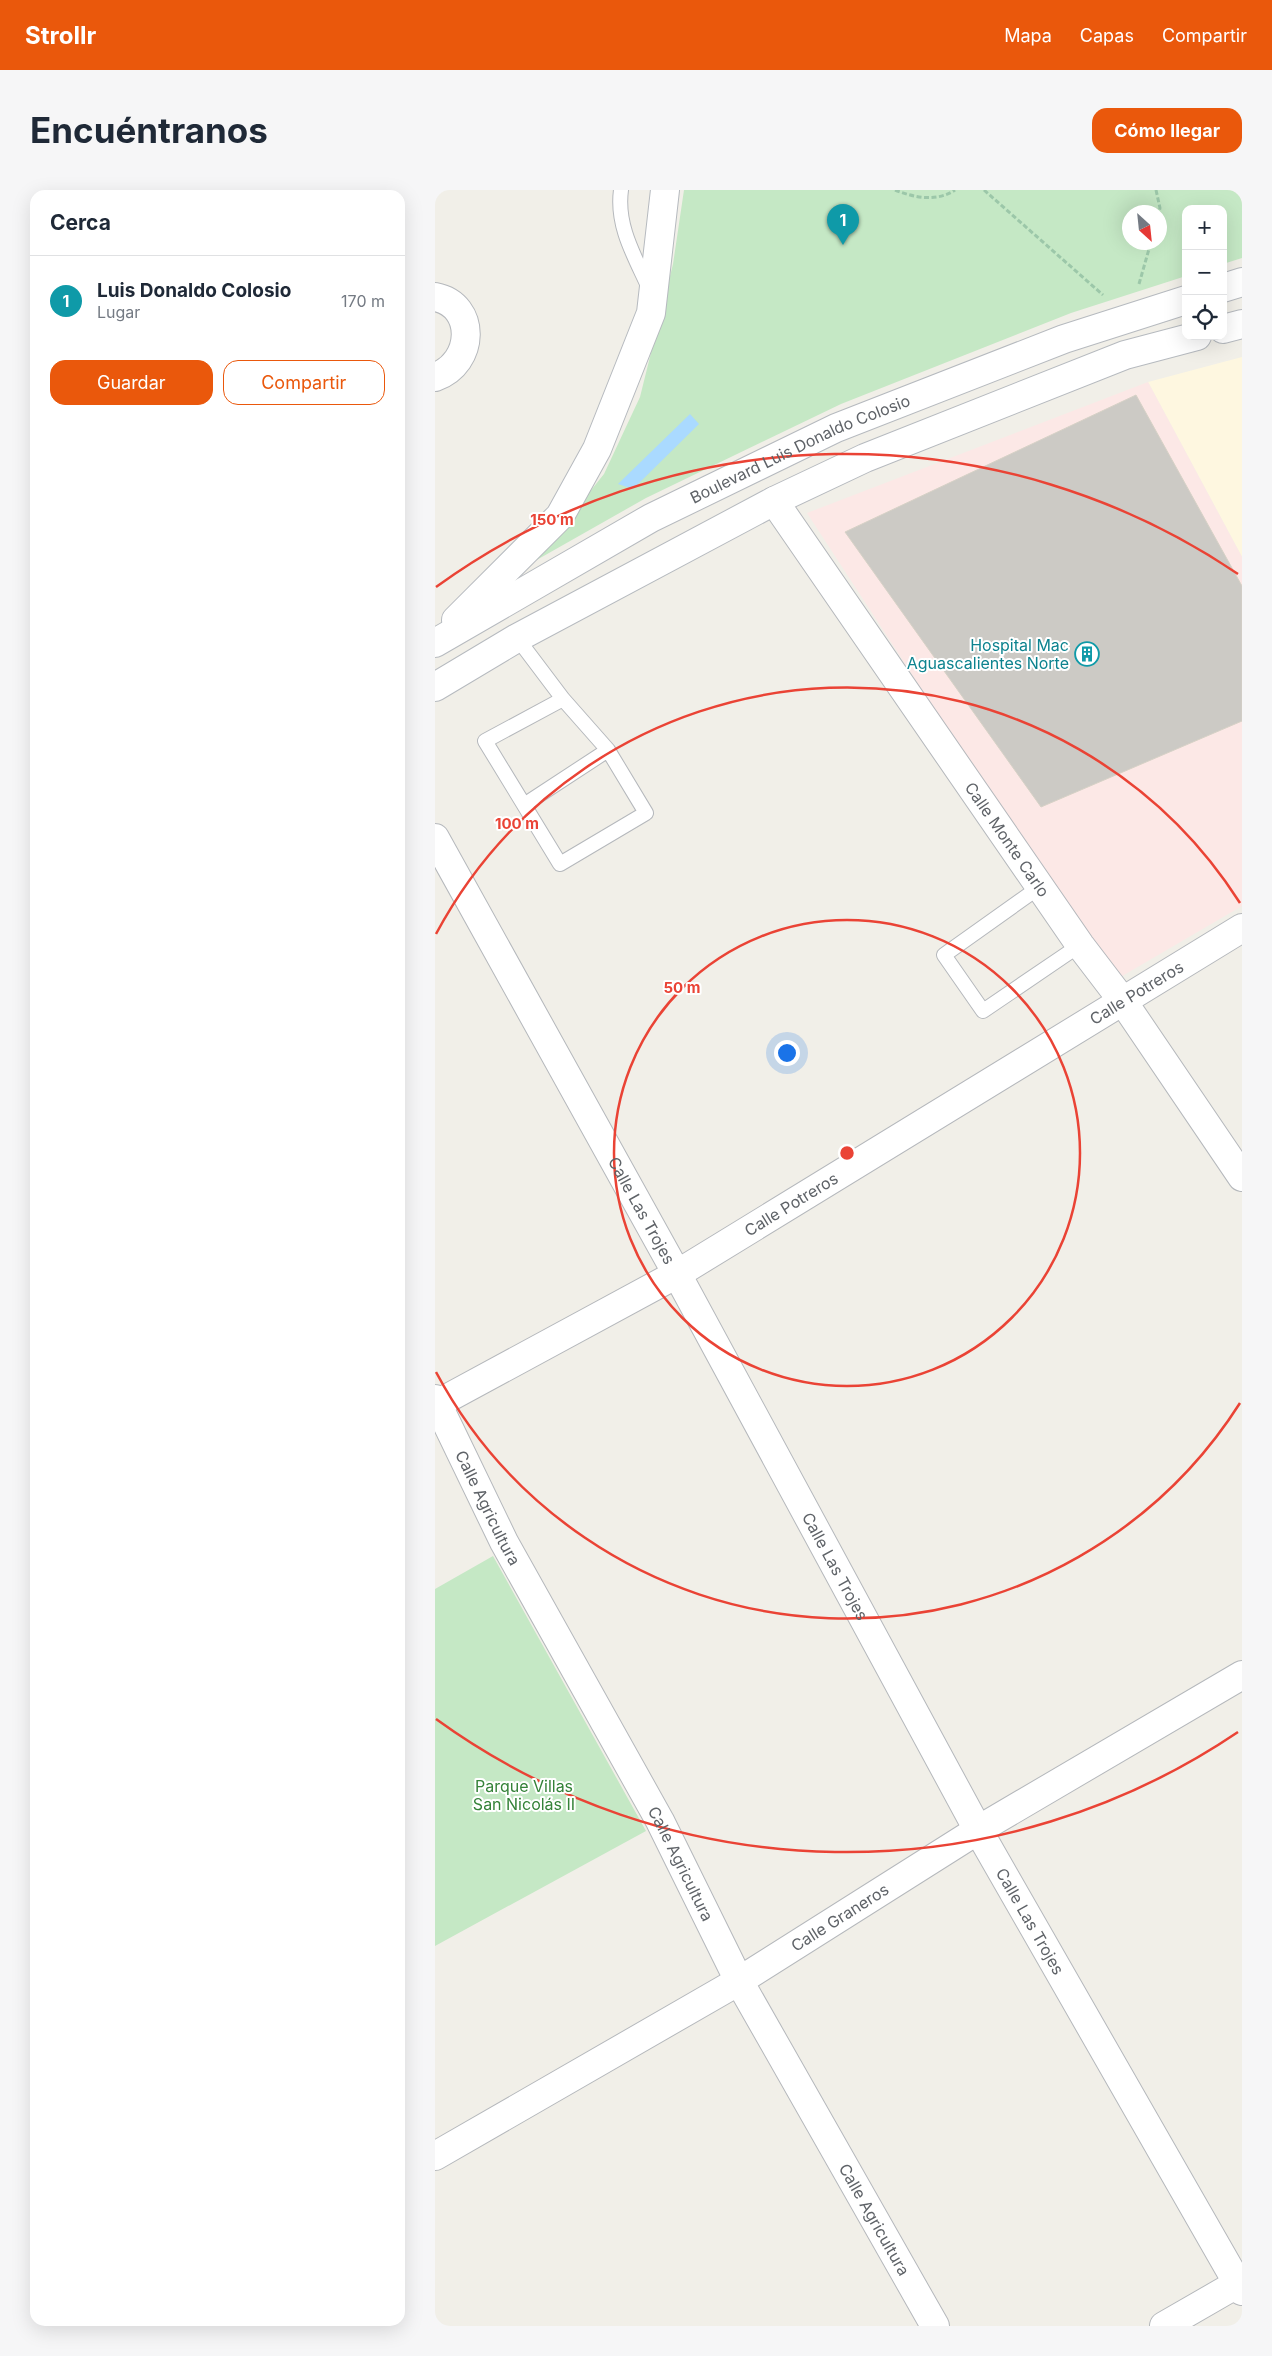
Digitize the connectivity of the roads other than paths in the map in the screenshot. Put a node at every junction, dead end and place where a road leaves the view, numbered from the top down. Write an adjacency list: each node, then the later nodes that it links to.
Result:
1 (621, 190): 5 (lane)
2 (665, 190): 5 (street)
3 (1242, 282): 4 (street)
4 (1227, 287)
5 (653, 296): 14 (street)
6 (435, 297): 11 (street)
7 (1182, 301): 14 (street, Boulevard Luis Donaldo Colosio)
8 (1242, 324): 9 (street)
9 (1227, 328)
10 (1182, 340): 12 (street)
11 (435, 377)
12 (774, 501): 13 (street); 20 (street, Calle Monte Carlo)
13 (517, 638): 15 (street); 16 (lane)
14 (435, 641)
15 (439, 687)
16 (563, 699): 17 (lane); 18 (lane)
17 (608, 750): 18 (lane); 18 (lane)
18 (524, 805)
19 (435, 838): 25 (street, Calle Las Trojes)
20 (1041, 886): 22 (street, Calle Monte Carlo); 22 (lane)
21 (1242, 928): 23 (street, Calle Potreros)
22 (1080, 945): 23 (street, Calle Monte Carlo)
23 (1122, 1000): 24 (street, Calle Monte Carlo); 25 (street, Calle Potreros)
24 (1242, 1177)
25 (677, 1274): 26 (street, Calle Potreros); 28 (street, Calle Las Trojes)
26 (436, 1403): 29 (street, Calle Agricultura)
27 (1242, 1676): 28 (street, Calle Graneros)
28 (978, 1830): 29 (street, Calle Graneros); 31 (street, Calle Las Trojes)
29 (739, 1981): 30 (street, Calle Graneros); 32 (street, Calle Agricultura)
30 (435, 2156)
31 (1240, 2286): 33 (street)
32 (935, 2326)
33 (1164, 2326)

